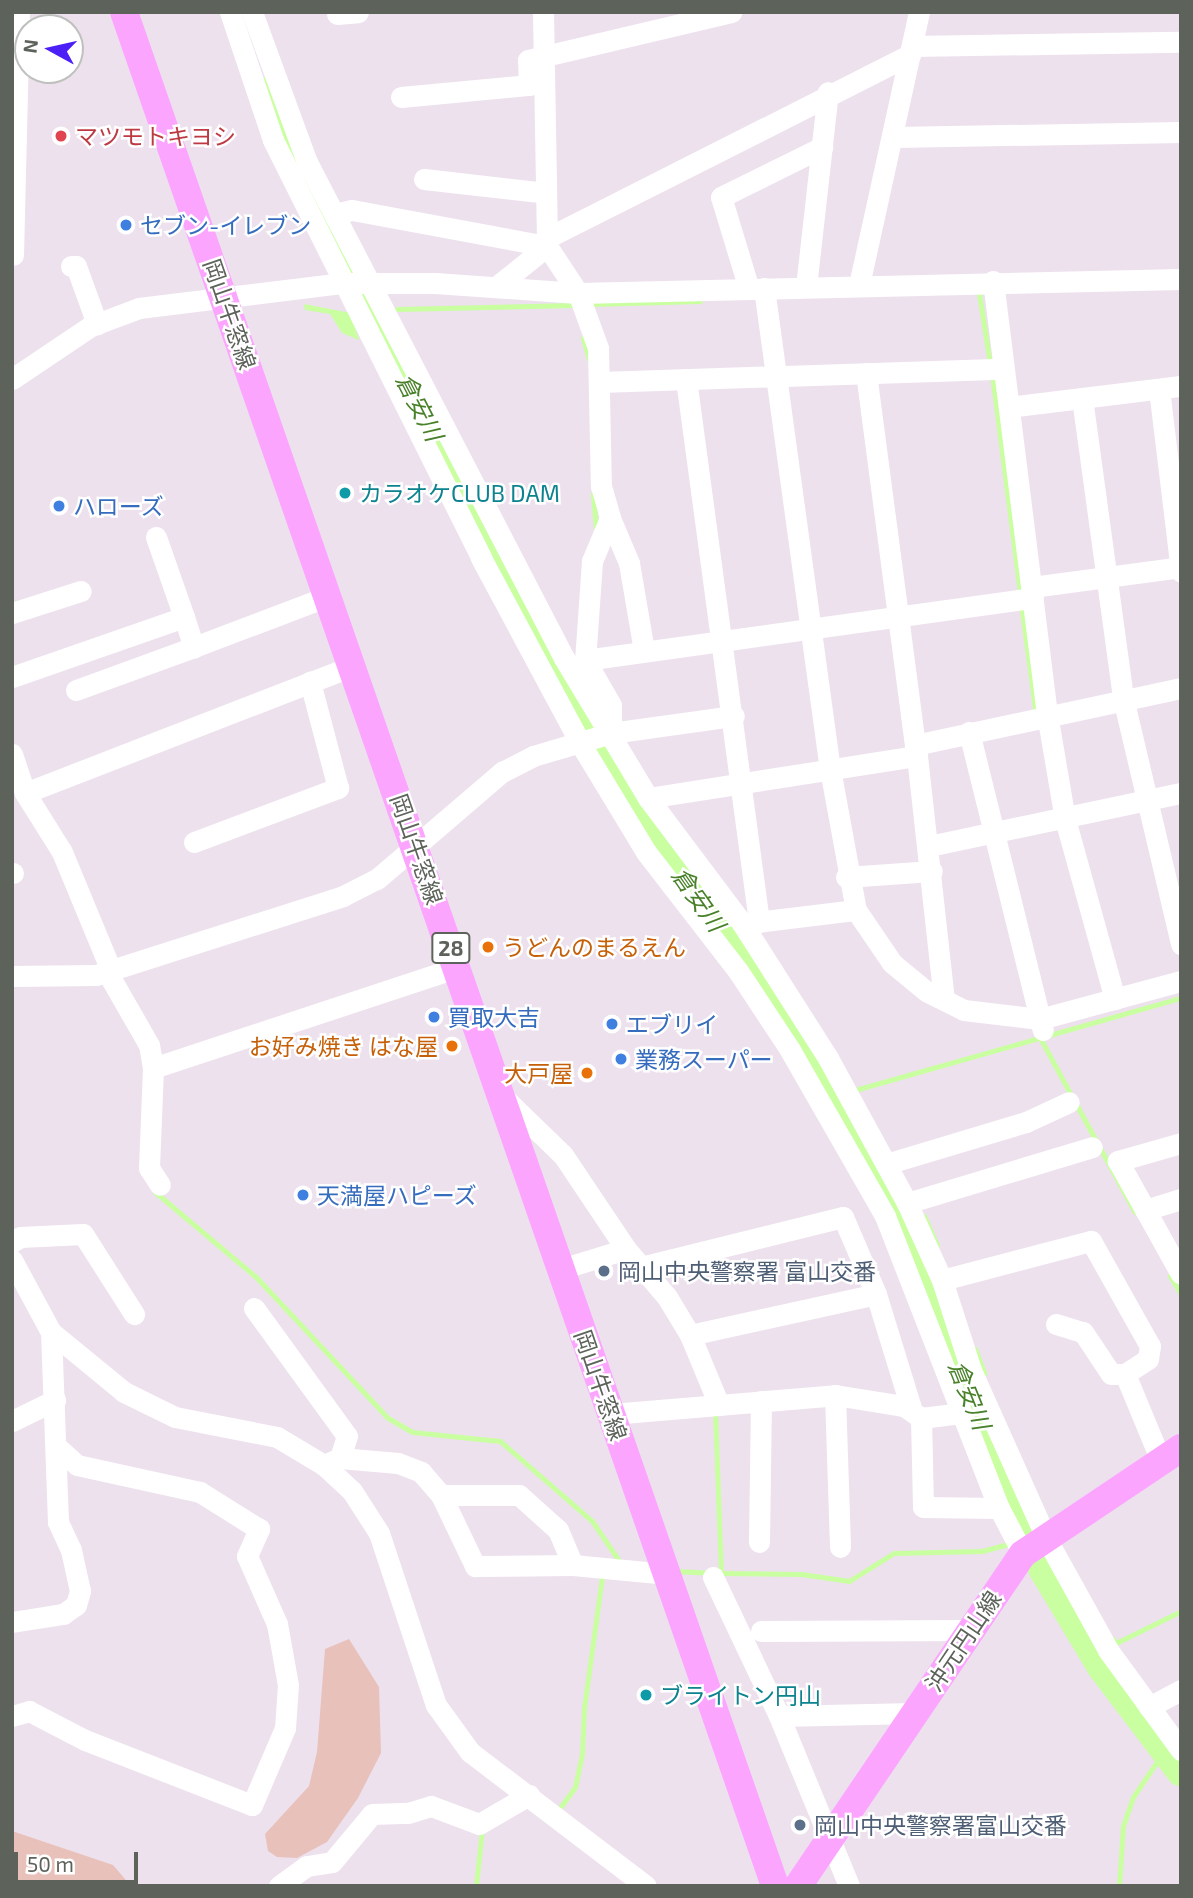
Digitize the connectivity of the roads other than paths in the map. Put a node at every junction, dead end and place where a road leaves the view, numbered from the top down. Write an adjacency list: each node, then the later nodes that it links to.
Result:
1 (36, 12): 8 (street)
2 (124, 12): 32 (main road, 岡山牛窓線 / 28)
3 (230, 12): 26 (street)
4 (252, 12): 20 (street)
5 (543, 12): 11 (street)
6 (731, 12): 11 (street)
7 (919, 12): 10 (street)
8 (19, 13): 17 (street)
9 (1181, 42): 10 (street)
10 (911, 50): 12 (street); 15 (street)
11 (544, 55): 13 (street); 19 (street)
12 (828, 92): 16 (street); 21 (street)
13 (401, 97)
14 (1181, 132): 15 (street)
15 (894, 137): 27 (street)
16 (822, 147): 29 (street); 31 (street)
17 (15, 148): 22 (street)
18 (424, 179): 19 (street)
19 (542, 192): 21 (street)
20 (334, 214): 21 (street); 26 (street)
21 (544, 246): 28 (street); 30 (street)
22 (13, 255)
23 (71, 266): 33 (street)
24 (1181, 279): 25 (street)
25 (993, 281): 27 (street); 34 (street)
26 (356, 282): 28 (street); 32 (street); 68 (street); 68 (street)
27 (859, 285): 29 (street)
28 (496, 287): 30 (street)
29 (806, 287): 31 (street)
30 (578, 293): 31 (street); 39 (street)
31 (761, 293): 36 (street)
32 (225, 299): 33 (street); 49 (main road, 岡山牛窓線 / 28)
33 (97, 324): 37 (street)
34 (994, 369): 35 (street); 43 (street)
35 (866, 373): 36 (street); 52 (street)
36 (776, 376): 38 (street); 54 (street)
37 (12, 379)
38 (686, 379): 39 (street); 55 (street)
39 (600, 382): 44 (street)
40 (1181, 386): 41 (street)
41 (1158, 389): 42 (street); 46 (street)
42 (1082, 398): 43 (street); 47 (street)
43 (1009, 407): 50 (street)
44 (610, 518): 57 (street); 58 (street)
45 (156, 537): 53 (street)
46 (1180, 569): 47 (street)
47 (1106, 579): 50 (street); 64 (street)
48 (81, 591): 51 (street)
49 (328, 596): 56 (street); 59 (main road, 岡山牛窓線 / 28)
50 (1026, 596): 52 (street); 66 (street)
51 (12, 613)
52 (897, 615): 54 (street); 69 (street)
53 (184, 617): 56 (street); 60 (street)
54 (811, 628): 55 (street); 71 (street)
55 (724, 640): 57 (street); 65 (street)
56 (194, 647): 63 (street)
57 (645, 651): 58 (street)
58 (585, 660): 68 (street)
59 (352, 666): 61 (street); 81 (main road, 岡山牛窓線 / 28)
60 (12, 677)
61 (310, 682): 73 (street); 79 (street)
62 (1181, 688): 64 (street)
63 (76, 690)
64 (1123, 698): 66 (street); 76 (street)
65 (734, 716): 68 (street); 72 (street)
66 (1040, 716): 67 (street); 77 (street)
67 (971, 738): 69 (street); 78 (street)
68 (594, 739): 75 (street); 81 (street); 94 (street)
69 (916, 751): 71 (street); 80 (street)
70 (12, 754): 73 (street)
71 (830, 769): 72 (street); 83 (street)
72 (741, 783): 75 (street); 85 (street)
73 (17, 785): 88 (street)
74 (1181, 793): 76 (street)
75 (648, 798): 85 (street)
76 (1145, 802): 77 (street); 86 (street)
77 (1065, 819): 78 (street); 91 (street)
78 (990, 834): 80 (street); 93 (street)
79 (194, 842)
80 (929, 846): 82 (street)
81 (417, 848): 87 (main road, 岡山牛窓線 / 28); 88 (street)
82 (932, 871): 83 (street); 92 (street)
83 (846, 877): 84 (street)
84 (856, 910): 85 (street); 92 (street)
85 (751, 923): 94 (street)
86 (1181, 944)
87 (458, 967): 95 (street); 96 (main road, 岡山牛窓線 / 28)
88 (105, 971): 89 (street); 95 (street)
89 (12, 976)
90 (1181, 981): 91 (street)
91 (1115, 999): 93 (street)
92 (944, 1000): 93 (street)
93 (1042, 1024)
94 (815, 1066): 100 (street); 123 (street)
95 (153, 1068): 101 (street)
96 (501, 1095): 106 (street); 109 (main road, 岡山牛窓線 / 28)
97 (1069, 1102): 100 (street)
98 (1181, 1143): 104 (street)
99 (1093, 1147): 103 (street)
100 (891, 1162): 103 (street)
101 (160, 1185)
102 (1181, 1199): 104 (street)
103 (913, 1201): 111 (street)
104 (1145, 1210): 110 (street)
105 (12, 1242): 114 (street)
106 (622, 1251): 108 (street); 109 (street)
107 (12, 1260): 116 (street)
108 (641, 1267): 112 (street); 117 (street)
109 (561, 1269): 124 (main road, 岡山牛窓線 / 28)
110 (1181, 1273)
111 (948, 1278): 118 (street); 134 (street)
112 (876, 1294): 117 (street); 125 (street)
113 (254, 1308): 129 (street)
114 (134, 1314)
115 (1056, 1324): 118 (street)
116 (51, 1332): 120 (street); 129 (street)
117 (690, 1335): 122 (street)
118 (1125, 1374): 128 (street)
119 (835, 1395): 121 (street); 125 (street); 133 (street)
120 (55, 1400): 126 (street); 127 (street)
121 (761, 1401): 122 (street); 132 (street)
122 (716, 1405): 124 (street)
123 (961, 1413): 125 (street); 131 (street)
124 (611, 1414): 136 (main road, 岡山牛窓線 / 28)
125 (916, 1414): 131 (street)
126 (12, 1421)
127 (57, 1447): 138 (street); 144 (street)
128 (1171, 1455): 134 (main road, 沖元円山線)
129 (332, 1462): 130 (street); 147 (street)
130 (441, 1495): 135 (street); 135 (street)
131 (999, 1508): 134 (street)
132 (759, 1542)
133 (840, 1547)
134 (1034, 1547): 139 (main road, 沖元円山線); 142 (street)
135 (573, 1565): 136 (street)
136 (666, 1574): 151 (main road, 岡山牛窓線 / 28)
137 (713, 1577): 145 (street)
138 (12, 1622)
139 (970, 1630): 140 (street); 143 (main road, 沖元円山線)
140 (761, 1631)
141 (1181, 1690): 142 (street)
142 (1149, 1707): 146 (street)
143 (915, 1713): 145 (street); 148 (main road, 沖元円山線)
144 (12, 1716)
145 (779, 1716): 148 (street)
146 (1181, 1749)
147 (529, 1795): 149 (street); 150 (street)
148 (832, 1837): 152 (main road, 沖元円山線); 153 (street)
149 (279, 1886)
150 (646, 1886)
151 (775, 1886)
152 (798, 1886)
153 (849, 1886)

